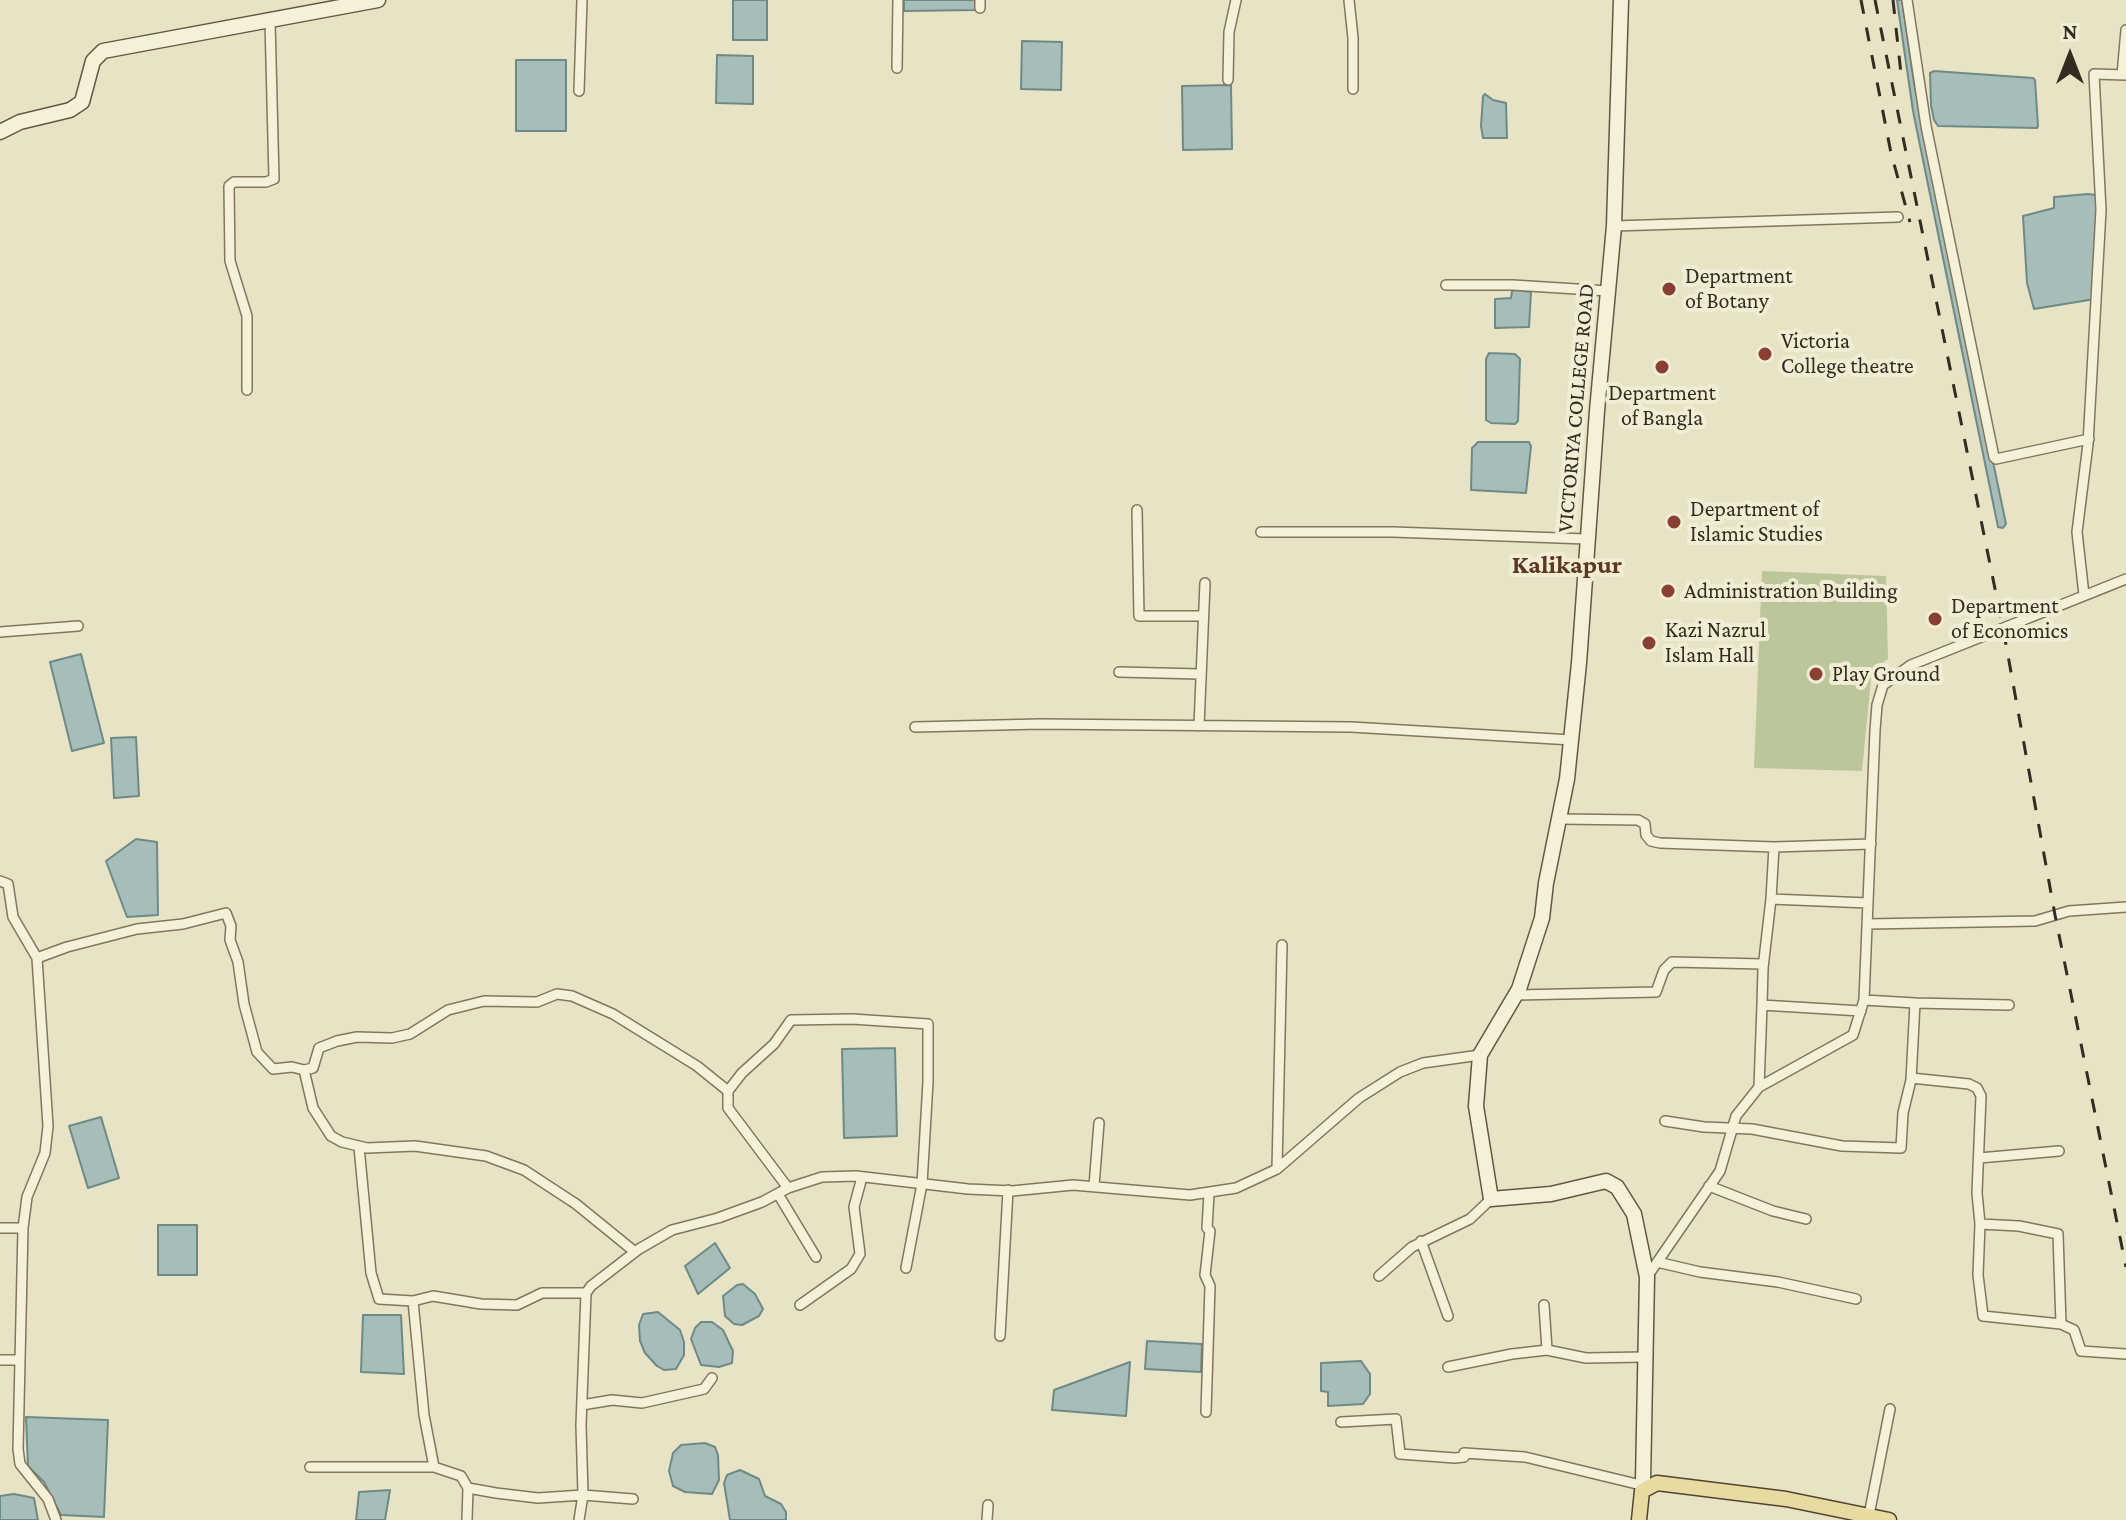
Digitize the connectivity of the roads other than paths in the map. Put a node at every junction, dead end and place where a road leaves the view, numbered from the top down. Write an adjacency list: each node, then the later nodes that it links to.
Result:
1 (378, 0): 8 (street)
2 (582, 0): 15 (street)
3 (898, 0): 11 (street)
4 (1236, 0): 13 (street)
5 (1349, 0): 14 (street)
6 (1621, 0): 18 (street, VICTORIYA COLLEGE ROAD)
7 (1907, 0): 22 (street)
8 (342, 3): 9 (street)
9 (270, 21): 16 (street); 21 (street)
10 (2126, 30): 12 (street)
11 (897, 68)
12 (2124, 75): 22 (street)
13 (1228, 80)
14 (1353, 89)
15 (579, 91)
16 (0, 132)
17 (1898, 217): 18 (street)
18 (1614, 226): 20 (street, VICTORIYA COLLEGE ROAD)
19 (1446, 285): 20 (street)
20 (1608, 291): 25 (street, VICTORIYA COLLEGE ROAD)
21 (247, 390)
22 (2089, 439): 28 (street)
23 (1137, 510): 29 (street)
24 (1261, 532): 25 (street)
25 (1587, 539): 36 (street, VICTORIYA COLLEGE ROAD)
26 (2126, 579): 28 (street)
27 (1205, 583): 29 (street)
28 (2084, 595): 38 (street)
29 (1203, 616): 33 (street)
30 (78, 626): 31 (street)
31 (0, 632)
32 (1119, 672): 33 (street)
33 (1200, 674): 34 (street)
34 (1199, 726): 35 (street); 36 (street)
35 (915, 727)
36 (1572, 740): 37 (street, VICTORIYA COLLEGE ROAD)
37 (1560, 819): 39 (street); 48 (street, VICTORIYA COLLEGE ROAD)
38 (1871, 844): 39 (street); 42 (street)
39 (1774, 847): 41 (street)
40 (0, 881): 46 (street)
41 (1771, 899): 42 (street); 47 (street)
42 (1868, 903): 44 (street)
43 (2126, 907): 44 (street)
44 (1867, 924): 49 (street)
45 (1282, 945): 65 (street)
46 (37, 958): 55 (street); 78 (street)
47 (1763, 964): 48 (street); 51 (street)
48 (1516, 995): 54 (street, VICTORIYA COLLEGE ROAD)
49 (1864, 1000): 50 (street); 53 (street)
50 (1915, 1003): 52 (street); 56 (street)
51 (1762, 1005): 53 (street); 57 (street)
52 (2009, 1005)
53 (1861, 1011): 57 (street)
54 (1480, 1055): 65 (street); 74 (street, VICTORIYA COLLEGE ROAD)
55 (304, 1070): 58 (street); 62 (street)
56 (1911, 1078): 61 (street); 64 (street)
57 (1759, 1087): 61 (street)
58 (728, 1091): 67 (street); 70 (street)
59 (1665, 1121): 61 (street)
60 (1099, 1123): 68 (street)
61 (1732, 1129): 69 (street)
62 (359, 1147): 80 (street); 88 (street)
63 (2059, 1151): 64 (street)
64 (1979, 1158): 76 (street)
65 (1277, 1169): 73 (street)
66 (862, 1177): 67 (street); 70 (street); 89 (street)
67 (922, 1184): 71 (street); 83 (street)
68 (1094, 1186): 71 (street); 73 (street)
69 (1709, 1186): 75 (street); 82 (street)
70 (788, 1188): 72 (street)
71 (1008, 1190): 93 (street)
72 (778, 1194): 80 (street); 81 (street)
73 (1209, 1194): 103 (street)
74 (1491, 1199): 79 (street); 85 (street)
75 (1806, 1219)
76 (1980, 1224): 92 (street); 92 (street)
77 (0, 1228): 78 (street)
78 (23, 1228): 98 (street)
79 (1421, 1241): 84 (street); 91 (street)
80 (635, 1252): 86 (street)
81 (816, 1257)
82 (1657, 1262): 85 (street); 87 (street)
83 (906, 1268)
84 (1379, 1276)
85 (1647, 1277): 96 (street)
86 (586, 1293): 88 (street); 101 (street)
87 (1856, 1299)
88 (413, 1301): 106 (street)
89 (800, 1305)
90 (1544, 1305): 94 (street)
91 (1448, 1316)
92 (2061, 1324): 95 (street)
93 (1000, 1336)
94 (1547, 1350): 96 (street); 99 (street)
95 (2126, 1354)
96 (1645, 1357): 107 (street)
97 (0, 1360): 98 (street)
98 (20, 1360): 113 (street)
99 (1448, 1367)
100 (712, 1378): 101 (street)
101 (582, 1405): 109 (street)
102 (1890, 1409): 112 (street)
103 (1206, 1412)
104 (1341, 1422): 107 (street)
105 (310, 1467): 106 (street)
106 (434, 1467): 108 (street)
107 (1647, 1487): 112 (main road); 117 (main road)
108 (468, 1488): 109 (street); 114 (street)
109 (583, 1495): 110 (street); 115 (street)
110 (633, 1499)
111 (988, 1505): 116 (street)
112 (1869, 1515): 118 (main road)
113 (56, 1520)
114 (467, 1520)
115 (579, 1520)
116 (987, 1520)
117 (1639, 1520)
118 (1889, 1520)

